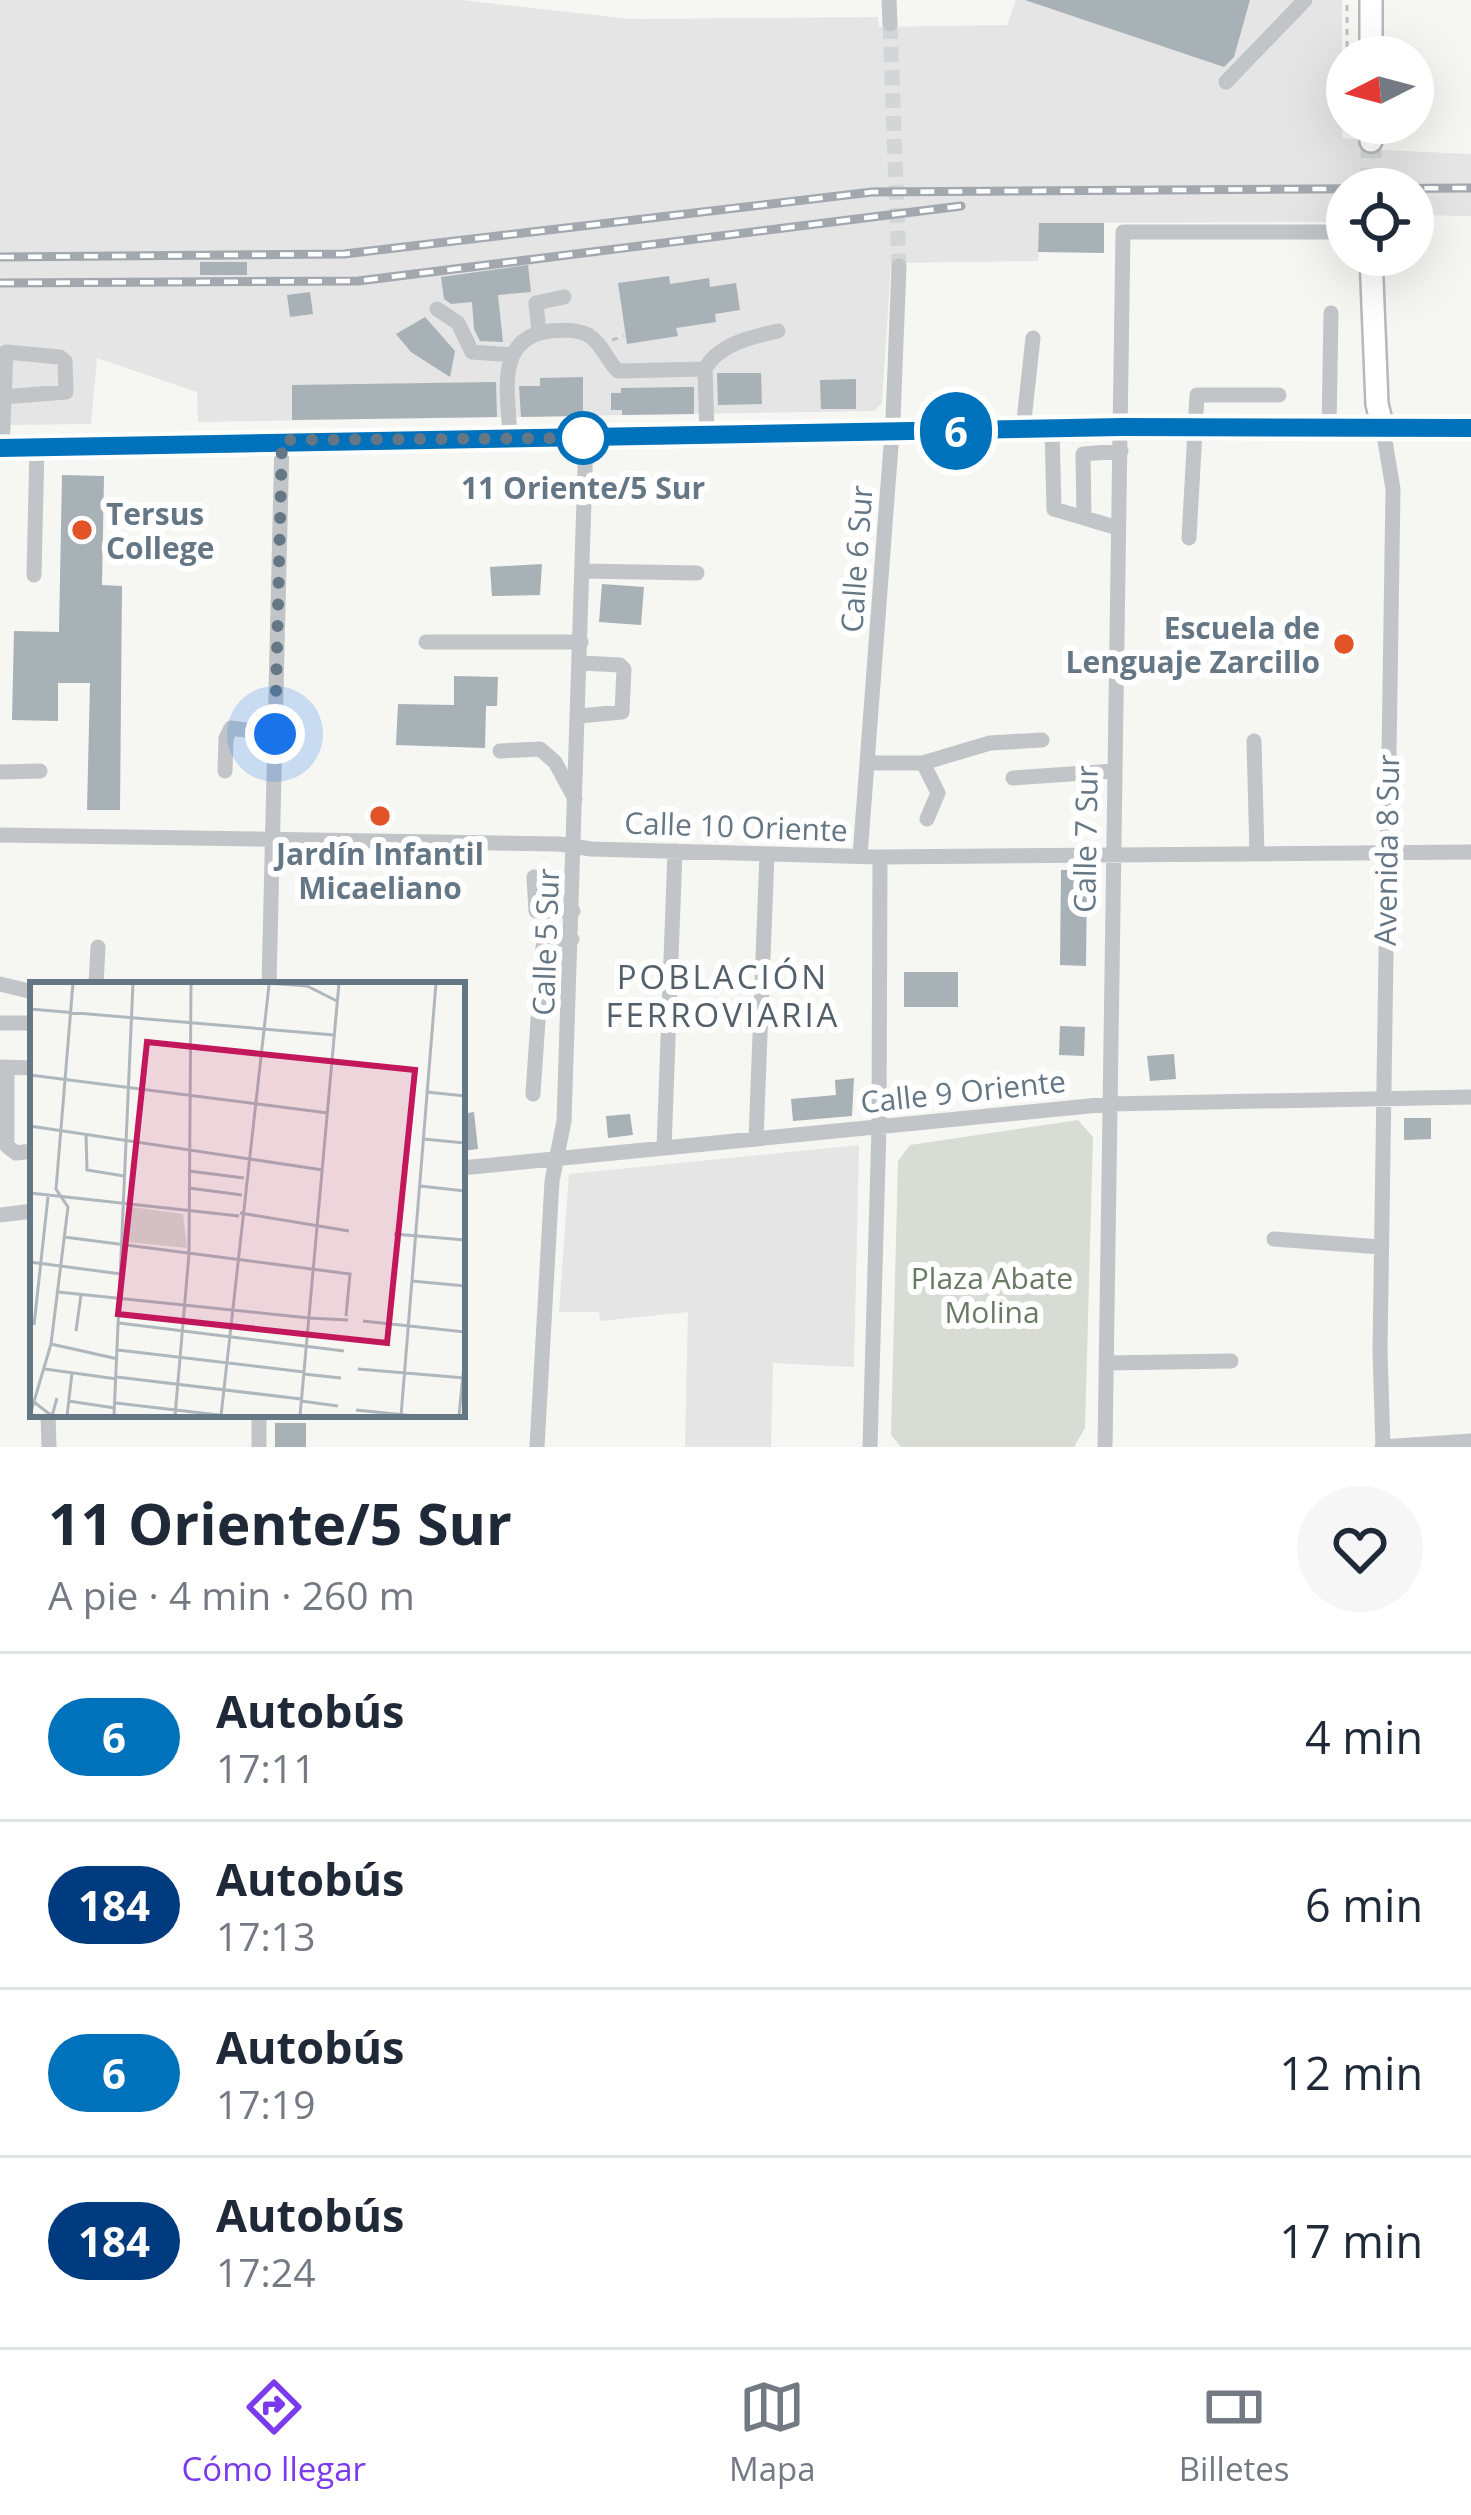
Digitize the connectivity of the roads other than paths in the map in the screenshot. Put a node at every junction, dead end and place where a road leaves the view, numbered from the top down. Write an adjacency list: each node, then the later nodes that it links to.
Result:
1 (889, 0): 4 (street)
2 (1305, 0): 6 (street)
3 (1370, 0): 5 (main road)
4 (890, 24)
5 (1371, 36)
6 (1226, 82)
7 (1326, 232): 20 (street, Calle 7 Sur)
8 (899, 266): 27 (street, Calle 6 Sur)
9 (1372, 276): 23 (main road, Avenida 8 Sur)
10 (563, 297): 14 (street)
11 (437, 309): 16 (street)
12 (1330, 313): 22 (street)
13 (778, 331): 17 (street)
14 (539, 333): 16 (street); 17 (street)
15 (1033, 338): 25 (street)
16 (512, 355): 31 (street)
17 (704, 369): 28 (street)
18 (1279, 395): 21 (street)
19 (2, 397): 19 (street); 33 (street)
20 (1121, 427): 21 (main road); 26 (main road); 34 (street, Calle 7 Sur)
21 (1193, 427): 22 (main road); 39 (street)
22 (1329, 428): 23 (main road)
23 (1383, 428): 24 (main road); 65 (street, Avenida 8 Sur)
24 (1471, 428)
25 (1023, 429): 26 (main road); 27 (main road)
26 (1052, 429): 35 (street)
27 (892, 433): 28 (main road); 51 (street, Calle 6 Sur)
28 (707, 436): 29 (main road)
29 (586, 438): 31 (main road); 40 (street, Calle 5 Sur)
30 (282, 440): 31 (main road); 32 (main road); 47 (street)
31 (510, 440)
32 (37, 447): 33 (main road); 42 (street)
33 (1, 448)
34 (1121, 451): 36 (street); 38 (street, Calle 7 Sur)
35 (1053, 454): 36 (street); 37 (street)
36 (1083, 454): 37 (street)
37 (1084, 517): 38 (street)
38 (1118, 528): 55 (street, Calle 7 Sur)
39 (1189, 538)
40 (583, 571): 41 (street); 44 (street, Calle 5 Sur)
41 (697, 573)
42 (34, 575)
43 (426, 642): 44 (street)
44 (581, 642): 45 (street, Calle 5 Sur)
45 (580, 663): 46 (street, Calle 5 Sur); 46 (street)
46 (579, 716): 58 (street, Calle 5 Sur)
47 (275, 734): 54 (street); 61 (street)
48 (1042, 740): 52 (street)
49 (1254, 741): 67 (street)
50 (500, 752): 58 (street)
51 (867, 763): 52 (street); 68 (street, Calle 6 Sur)
52 (923, 763): 59 (street)
53 (40, 771): 56 (street)
54 (225, 771)
55 (1113, 771): 57 (street); 70 (street, Calle 7 Sur)
56 (0, 772)
57 (1013, 778)
58 (577, 802): 62 (street, Calle 5 Sur)
59 (927, 819)
60 (0, 835): 61 (street, Calle 10 Oriente)
61 (272, 839): 62 (street, Calle 10 Oriente); 76 (street)
62 (576, 846): 63 (street, Calle 10 Oriente); 72 (street, Calle 5 Sur)
63 (675, 851): 66 (street, Calle 10 Oriente); 86 (street)
64 (1471, 852): 65 (street, Calle 10 Oriente)
65 (1385, 853): 67 (street, Calle 10 Oriente); 82 (street, Avenida 8 Sur)
66 (767, 854): 68 (street, Calle 10 Oriente); 85 (street)
67 (1257, 854): 70 (street, Calle 10 Oriente)
68 (860, 856): 69 (street, Calle 10 Oriente)
69 (880, 857): 70 (street, Calle 10 Oriente); 84 (street)
70 (1112, 857): 83 (street, Calle 7 Sur)
71 (534, 878): 72 (street)
72 (573, 911): 73 (street, Calle 5 Sur)
73 (572, 939): 80 (street); 88 (street, Calle 5 Sur)
74 (98, 946): 75 (street)
75 (96, 982)
76 (269, 982)
77 (0, 984): 78 (street)
78 (30, 991)
79 (3, 1068): 87 (street)
80 (533, 1094)
81 (1471, 1097): 82 (street, Calle 9 Oriente)
82 (1384, 1098): 83 (street, Calle 9 Oriente); 93 (street, Avenida 8 Sur)
83 (1109, 1104): 84 (street, Calle 9 Oriente); 95 (street, Calle 7 Sur)
84 (879, 1127): 85 (street, Calle 9 Oriente); 100 (street)
85 (756, 1139): 86 (street, Calle 9 Oriente)
86 (664, 1148): 88 (street, Calle 9 Oriente)
87 (30, 1151)
88 (559, 1156): 89 (street, Calle 9 Oriente); 99 (street, Calle 5 Sur)
89 (465, 1168)
90 (30, 1211): 91 (street)
91 (0, 1215)
92 (1274, 1240): 93 (street)
93 (1381, 1246): 102 (street, Avenida 8 Sur)
94 (1231, 1361): 95 (street)
95 (1106, 1364): 101 (street, Calle 7 Sur)
96 (48, 1417): 98 (street)
97 (1471, 1441): 102 (street)
98 (50, 1447)
99 (537, 1447)
100 (870, 1447)
101 (1105, 1447)
102 (1383, 1447)

